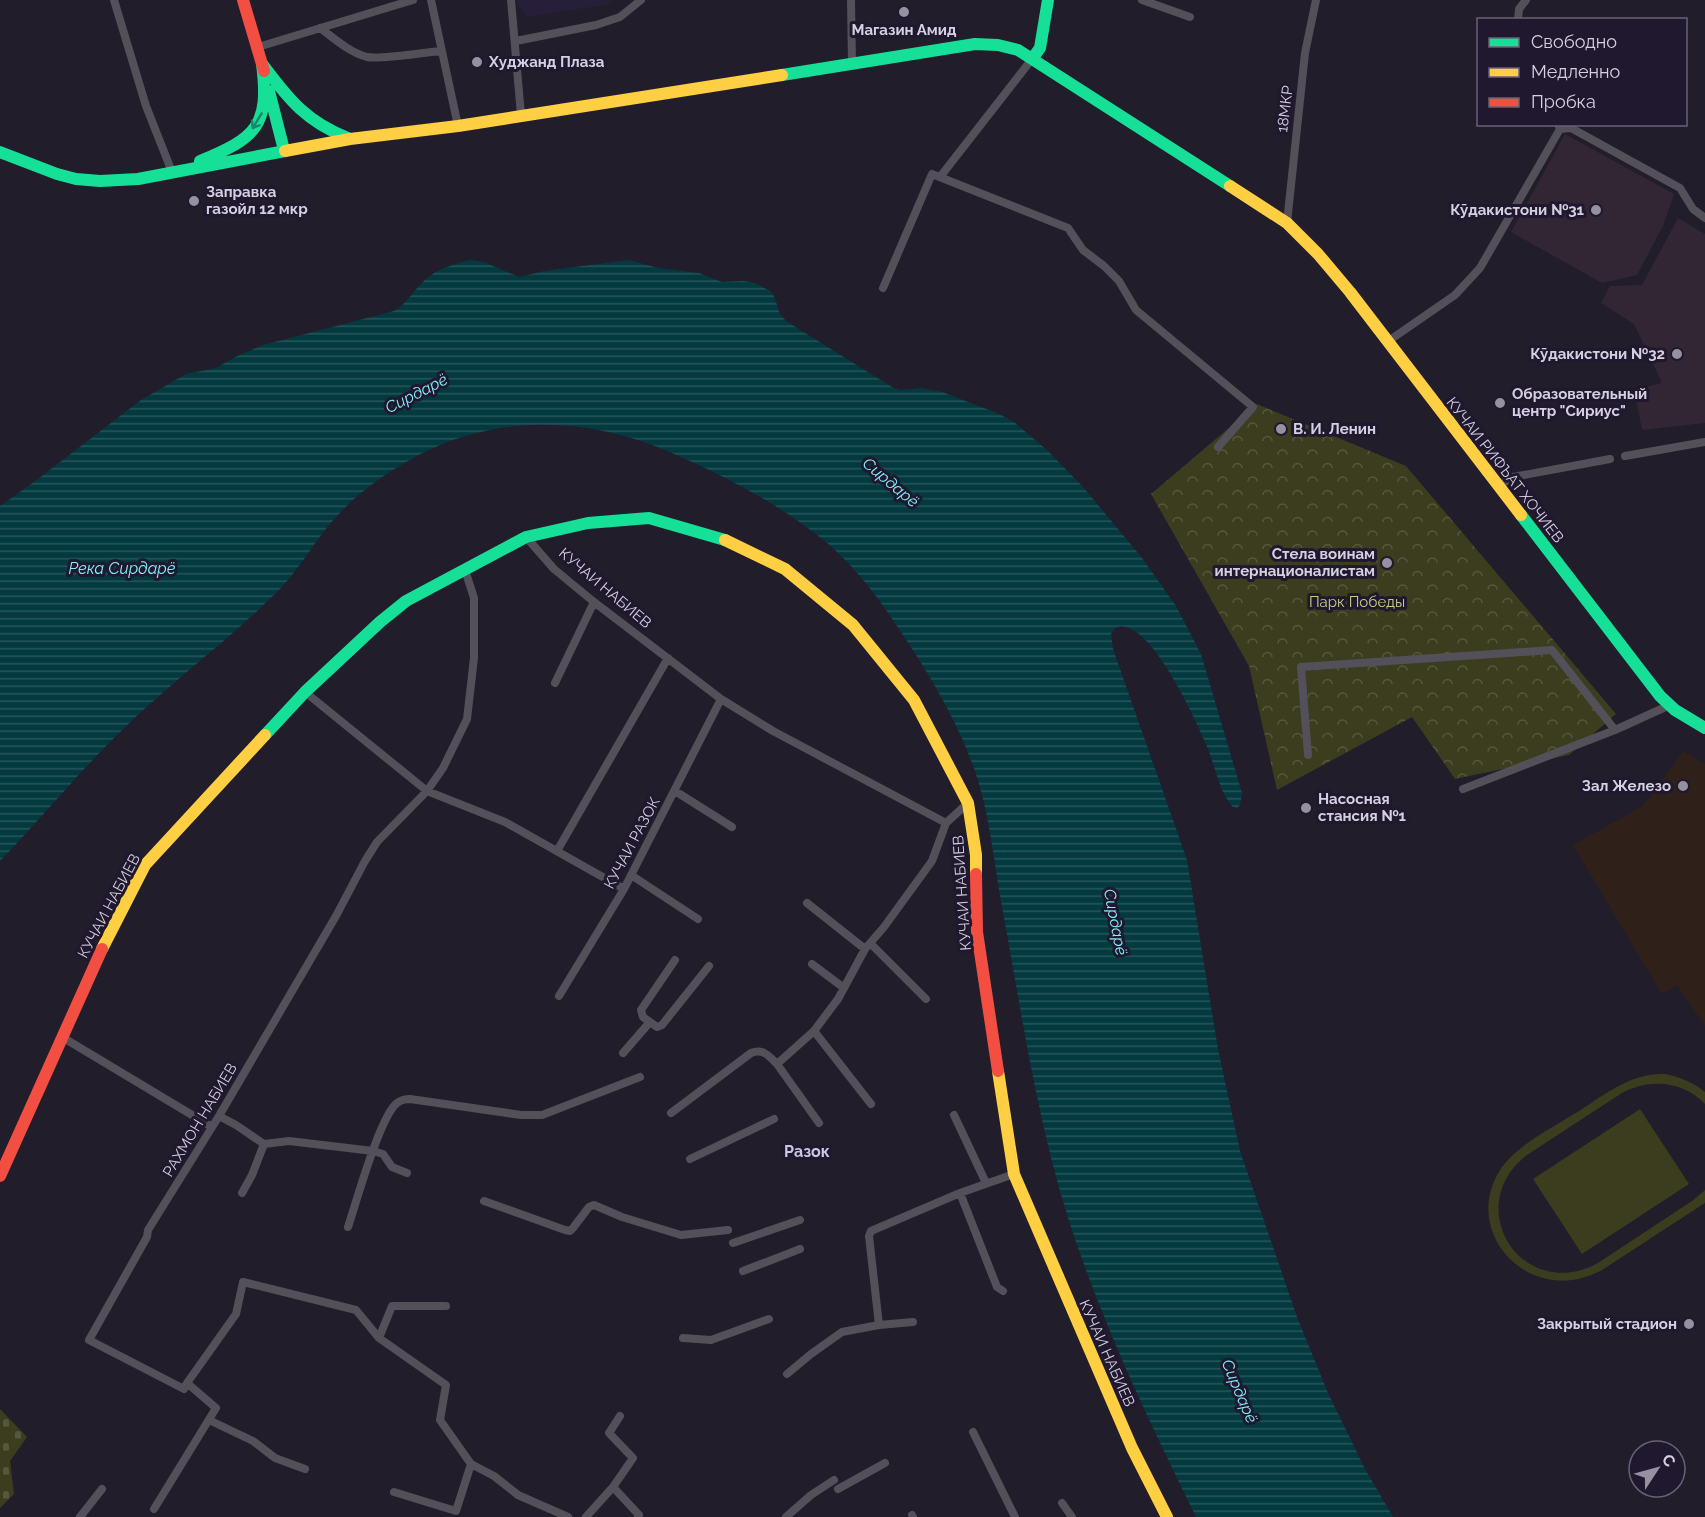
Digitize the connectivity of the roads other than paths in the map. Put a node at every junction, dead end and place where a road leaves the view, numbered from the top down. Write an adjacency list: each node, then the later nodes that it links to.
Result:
1 (114, 0): 27 (street)
2 (243, 0): 16 (main road)
3 (413, 0): 14 (street)
4 (431, 0): 17 (street)
5 (511, 0): 15 (street)
6 (641, 0): 15 (street)
7 (851, 0): 20 (street)
8 (1048, 0): 18 (main road)
9 (1142, 0): 12 (street)
10 (1316, 0): 30 (street, 18МКР)
11 (1526, 0): 13 (street)
12 (1190, 16)
13 (1518, 18)
14 (320, 28): 16 (street); 17 (street)
15 (516, 41): 21 (street)
16 (258, 47): 19 (main road)
17 (442, 51): 22 (street)
18 (1032, 59): 20 (main road, КУЧАИ РИФЪАТ ХОЧИЕВ); 28 (street); 30 (main road, КУЧАИ РИФЪАТ ХОЧИЕВ)
19 (262, 64): 24 (main road); 26 (main road); 27 (main road, one-way to 27)
20 (852, 64): 21 (main road, КУЧАИ РИФЪАТ ХОЧИЕВ)
21 (521, 115): 22 (main road, КУЧАИ РИФЪАТ ХОЧИЕВ)
22 (458, 126): 24 (main road, КУЧАИ РИФЪАТ ХОЧИЕВ)
23 (1559, 127): 29 (street); 32 (street)
24 (350, 139): 26 (main road, КУЧАИ РИФЪАТ ХОЧИЕВ)
25 (2, 149): 27 (main road)
26 (284, 150): 27 (main road, КУЧАИ РИФЪАТ ХОЧИЕВ)
27 (172, 172)
28 (940, 177): 31 (street); 34 (street)
29 (1705, 218)
30 (1287, 223): 32 (main road, КУЧАИ РИФЪАТ ХОЧИЕВ)
31 (883, 288)
32 (1387, 342): 37 (main road, КУЧАИ РИФЪАТ ХОЧИЕВ)
33 (1705, 442): 35 (street)
34 (1218, 447)
35 (1625, 456)
36 (1610, 459): 37 (street)
37 (1498, 486): 45 (main road, КУЧАИ РИФЪАТ ХОЧИЕВ)
38 (526, 537): 39 (main road, КУЧАИ НАБИЕВ); 40 (street, КУЧАИ НАБИЕВ); 52 (main road, КУЧАИ НАБИЕВ)
39 (465, 570): 43 (main road, КУЧАИ НАБИЕВ); 50 (street)
40 (594, 602): 41 (street, КУЧАИ НАБИЕВ); 42 (street)
41 (668, 658): 44 (street, КУЧАИ НАБИЕВ); 55 (street)
42 (555, 683)
43 (305, 692): 50 (street); 69 (main road, КУЧАИ НАБИЕВ)
44 (721, 699): 51 (street, КУЧАИ РАЗОК); 53 (street, КУЧАИ НАБИЕВ)
45 (1670, 705): 46 (main road, КУЧАИ РИФЪАТ ХОЧИЕВ); 47 (street)
46 (1705, 728)
47 (1615, 730): 48 (street); 49 (street)
48 (1308, 754)
49 (1463, 789)
50 (427, 791): 55 (street); 76 (street, РАХМОН НАБИЕВ)
51 (675, 791): 54 (street); 56 (street, КУЧАИ РАЗОК)
52 (968, 803): 53 (street); 84 (main road, КУЧАИ НАБИЕВ)
53 (946, 823): 60 (street)
54 (732, 827)
55 (557, 851): 57 (street)
56 (631, 875): 57 (street, КУЧАИ РАЗОК); 59 (street)
57 (624, 889): 65 (street, КУЧАИ РАЗОК)
58 (807, 903): 60 (street)
59 (698, 919)
60 (868, 946): 64 (street); 66 (street)
61 (675, 960): 67 (street)
62 (812, 964): 64 (street)
63 (709, 966): 67 (street)
64 (844, 988): 68 (street)
65 (559, 996)
66 (926, 999)
67 (650, 1022): 70 (street)
68 (814, 1031): 71 (street); 73 (street)
69 (62, 1037): 79 (street); 85 (main road, КУЧАИ НАБИЕВ)
70 (623, 1053)
71 (777, 1064): 74 (street); 78 (street)
72 (640, 1077): 81 (street)
73 (871, 1104)
74 (671, 1113)
75 (954, 1115): 86 (street)
76 (219, 1116): 79 (street, РАХМОН НАБИЕВ); 80 (street)
77 (774, 1119): 82 (street)
78 (819, 1123)
79 (212, 1127): 104 (street, РАХМОН НАБИЕВ)
80 (264, 1144): 81 (street); 87 (street)
81 (373, 1151): 83 (street); 91 (street)
82 (690, 1159)
83 (407, 1173)
84 (1014, 1174): 86 (street); 126 (main road, КУЧАИ НАБИЕВ)
85 (0, 1176)
86 (986, 1184): 88 (street)
87 (242, 1193)
88 (960, 1193): 96 (street); 100 (street)
89 (484, 1201): 92 (street)
90 (800, 1220): 93 (street)
91 (348, 1227)
92 (728, 1230)
93 (733, 1243)
94 (800, 1249): 95 (street)
95 (743, 1271)
96 (1004, 1291)
97 (446, 1306): 101 (street)
98 (769, 1319): 102 (street)
99 (913, 1322): 100 (street)
100 (879, 1325): 103 (street)
101 (379, 1338): 104 (street); 109 (street)
102 (683, 1338)
103 (787, 1374)
104 (187, 1383): 106 (street)
105 (620, 1416): 112 (street)
106 (209, 1420): 110 (street); 117 (street)
107 (973, 1432): 124 (street)
108 (885, 1462): 114 (street)
109 (471, 1464): 118 (street); 120 (street)
110 (305, 1469)
111 (834, 1480): 123 (street)
112 (613, 1487): 121 (street); 122 (street)
113 (102, 1489): 119 (street)
114 (838, 1489)
115 (394, 1492): 118 (street)
116 (1062, 1503): 125 (street)
117 (154, 1509)
118 (455, 1514)
119 (80, 1517)
120 (568, 1517)
121 (586, 1517)
122 (638, 1517)
123 (786, 1517)
124 (1015, 1517)
125 (1072, 1517)
126 (1167, 1517)

